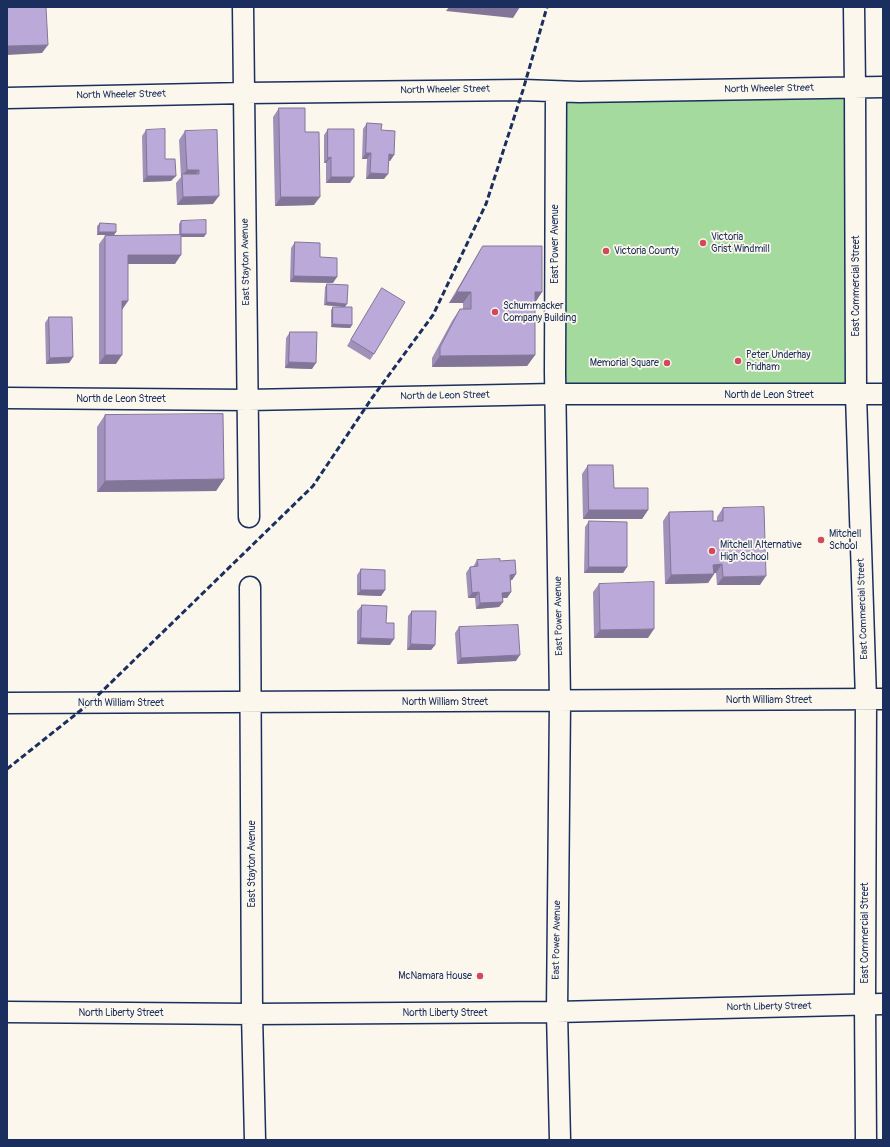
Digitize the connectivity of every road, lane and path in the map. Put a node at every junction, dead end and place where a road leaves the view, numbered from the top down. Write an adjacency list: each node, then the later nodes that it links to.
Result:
1 (243, 7): 6 (street, East Stayton Avenue)
2 (854, 7): 3 (street, East Commercial Street)
3 (856, 87): 4 (street, North Wheeler Street); 5 (street, North Wheeler Street); 10 (street, East Commercial Street)
4 (883, 87)
5 (556, 92): 6 (street, North Wheeler Street); 8 (street, East Power Avenue)
6 (245, 93): 7 (street, North Wheeler Street); 12 (street, East Stayton Avenue)
7 (7, 98)
8 (555, 394): 10 (street, North de Leon Street); 12 (street, North de Leon Street); 16 (street, East Power Avenue)
9 (883, 394): 10 (street, North de Leon Street)
10 (856, 395): 15 (street, East Commercial Street)
11 (7, 398): 12 (street, North de Leon Street)
12 (248, 400): 13 (street, East Stayton Avenue)
13 (249, 517)
14 (250, 587): 17 (street, East Stayton Avenue)
15 (875, 699): 16 (street, North William Street); 19 (street, East Commercial Street)
16 (560, 701): 17 (street, North William Street); 21 (street, East Power Avenue)
17 (252, 702): 18 (street, North William Street); 22 (street, East Stayton Avenue)
18 (7, 703)
19 (874, 1004): 21 (street, North Liberty Street); 25 (street, East Commercial Street)
20 (7, 1012): 22 (street, North Liberty Street)
21 (557, 1012): 22 (street, North Liberty Street); 24 (street, East Power Avenue)
22 (252, 1014): 23 (street, East Stayton Avenue)
23 (255, 1140)
24 (560, 1140)
25 (866, 1140)

